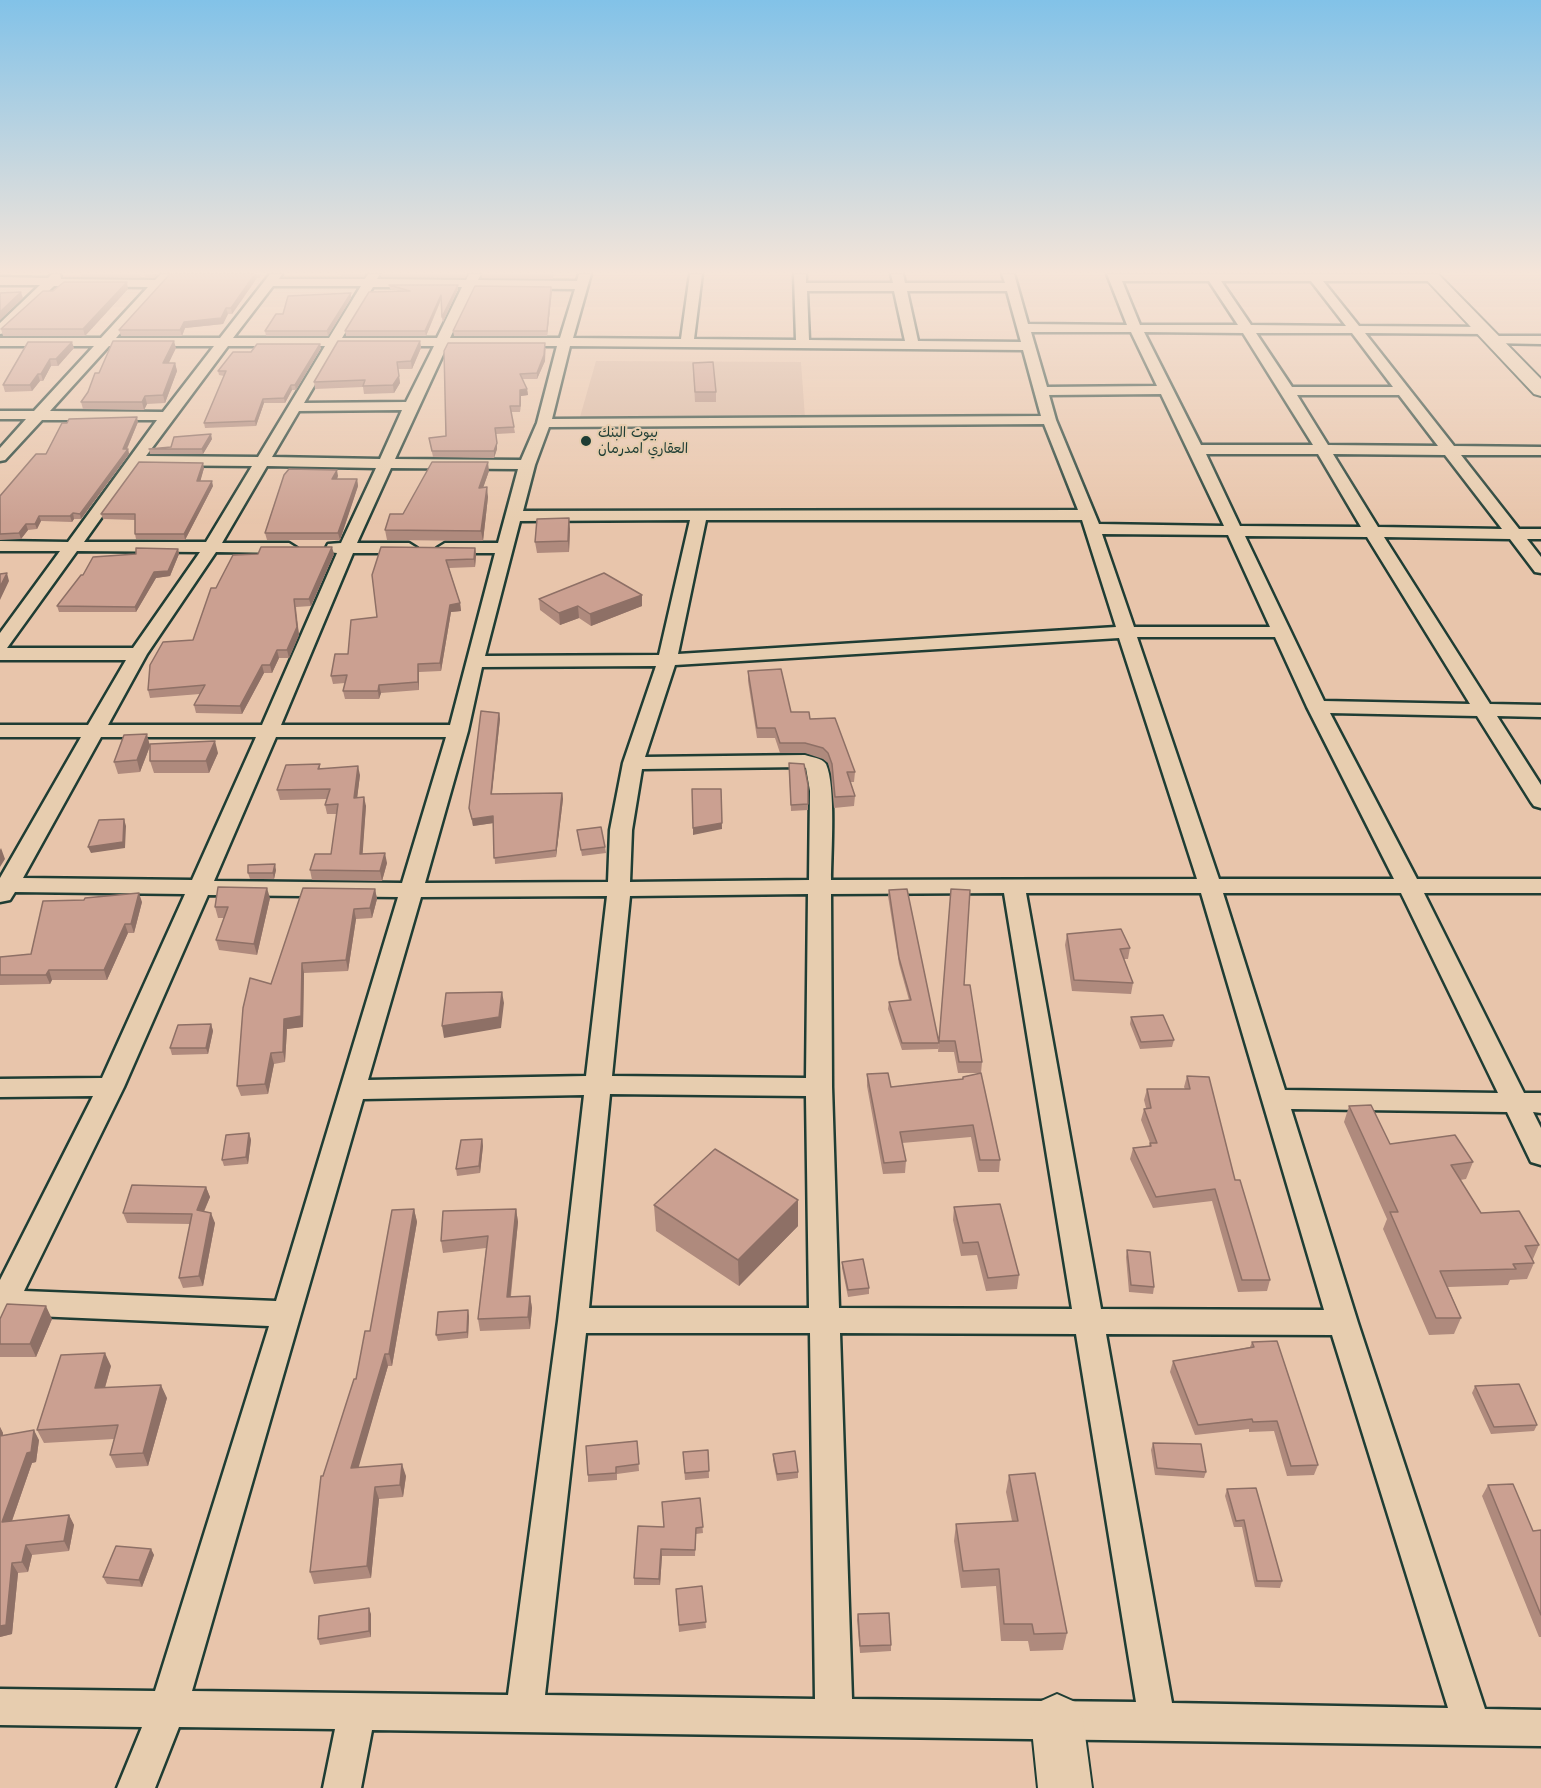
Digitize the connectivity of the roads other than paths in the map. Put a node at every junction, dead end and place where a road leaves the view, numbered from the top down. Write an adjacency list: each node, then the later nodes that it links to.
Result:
1 (90, 357): 19 (street)
2 (211, 357): 20 (street)
3 (324, 357): 17 (street)
4 (435, 357): 16 (street)
5 (561, 357): 22 (street)
6 (1032, 357): 13 (street)
7 (1150, 357): 11 (street)
8 (1265, 357): 14 (street)
9 (1378, 357): 15 (street)
10 (1510, 357): 12 (street)
11 (1166, 390): 13 (street); 23 (street)
12 (1541, 390)
13 (1041, 391): 21 (street)
14 (1288, 391): 15 (street); 24 (street)
15 (1405, 391): 25 (street)
16 (411, 406): 17 (street); 30 (street)
17 (295, 407): 29 (street)
18 (0, 416): 19 (street)
19 (38, 416): 20 (street); 27 (street)
20 (167, 416): 28 (street)
21 (1050, 420): 22 (street); 34 (street)
22 (544, 423): 31 (street)
23 (1196, 449): 24 (street); 35 (street)
24 (1322, 450): 25 (street); 36 (street)
25 (1447, 450): 26 (street); 37 (street)
26 (1541, 451)
27 (0, 457)
28 (137, 460): 29 (street); 40 (street)
29 (261, 461): 30 (street); 41 (street)
30 (385, 464): 31 (street); 42 (street)
31 (527, 465): 32 (street)
32 (514, 516): 33 (street); 43 (street)
33 (699, 516): 34 (street); 50 (street)
34 (1090, 522): 35 (street); 45 (street)
35 (1233, 531): 36 (street); 46 (street)
36 (1373, 533): 37 (street); 53 (street)
37 (1515, 534): 38 (street); 44 (street)
38 (1541, 534)
39 (0, 546): 40 (street)
40 (73, 546): 41 (street); 47 (street)
41 (212, 548): 42 (street); 49 (street)
42 (347, 548): 43 (street); 56 (street)
43 (505, 549): 51 (street)
44 (1541, 568)
45 (1126, 632): 46 (street); 50 (street); 62 (street)
46 (1282, 632): 52 (street)
47 (0, 646)
48 (0, 654): 49 (street)
49 (138, 654): 58 (street)
50 (667, 660): 51 (street); 59 (street)
51 (474, 662): 57 (street)
52 (1317, 707): 53 (street); 63 (street)
53 (1483, 710): 54 (street); 60 (street)
54 (1541, 711)
55 (0, 731): 58 (street)
56 (269, 731): 57 (street); 58 (street); 65 (street)
57 (458, 731): 69 (street)
58 (95, 733): 68 (street)
59 (633, 763): 66 (street); 67 (street)
60 (1541, 802)
61 (1014, 886): 62 (street); 66 (street); 81 (street)
62 (1210, 886): 63 (street); 75 (street)
63 (1409, 886): 64 (street); 76 (street)
64 (1541, 886)
65 (198, 887): 68 (street); 69 (street); 71 (street)
66 (818, 887): 67 (street); 72 (street)
67 (619, 889): 69 (street); 70 (street)
68 (3, 890)
69 (411, 890): 74 (street)
70 (598, 1085): 72 (street); 74 (street); 82 (street)
71 (111, 1087): 73 (street); 78 (street)
72 (819, 1087): 80 (street)
73 (0, 1088)
74 (351, 1090): 79 (street)
75 (1275, 1099): 76 (street); 83 (street)
76 (1528, 1102): 77 (street)
77 (1541, 1155)
78 (1, 1304): 79 (street)
79 (287, 1314): 85 (street)
80 (826, 1320): 81 (street); 82 (street); 88 (street)
81 (1089, 1321): 83 (street); 90 (street)
82 (573, 1322): 87 (street)
83 (1342, 1323): 91 (street)
84 (0, 1707): 85 (street)
85 (168, 1709): 86 (street); 93 (street)
86 (357, 1712): 87 (street); 94 (street)
87 (524, 1714): 88 (street)
88 (834, 1717): 89 (street)
89 (1057, 1720): 90 (street); 95 (street)
90 (1157, 1721): 91 (street)
91 (1473, 1728): 92 (street)
92 (1541, 1728)
93 (136, 1788)
94 (342, 1788)
95 (1065, 1788)

